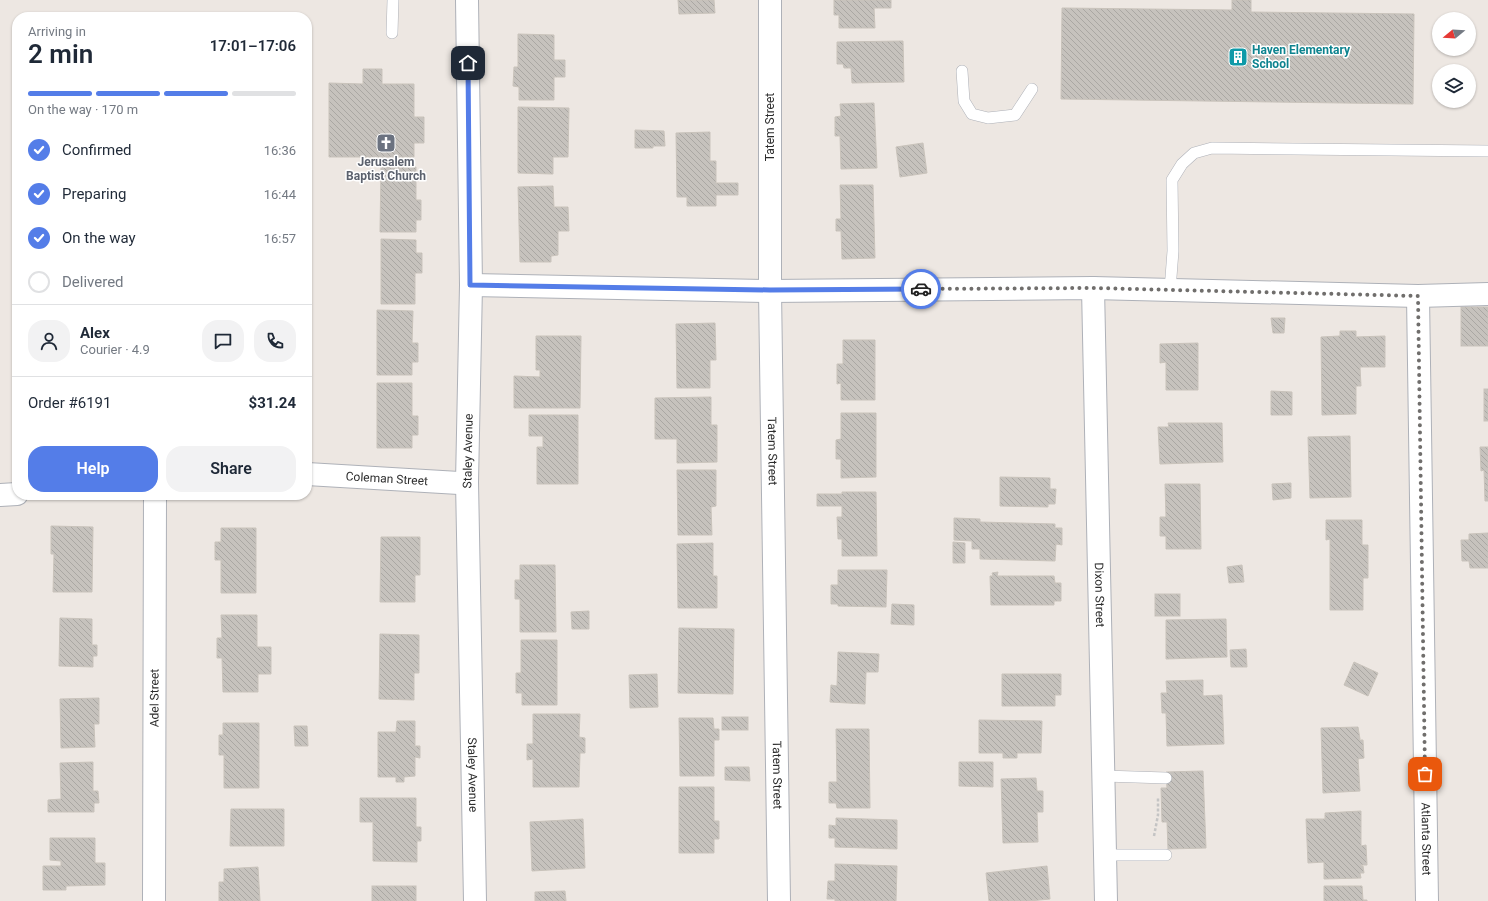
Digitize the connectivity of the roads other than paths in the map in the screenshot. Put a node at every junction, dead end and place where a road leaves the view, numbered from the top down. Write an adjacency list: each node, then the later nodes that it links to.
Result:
1 (393, 0): 4 (lane)
2 (467, 0): 8 (street, Staley Avenue)
3 (770, 0): 10 (street, Tatem Street)
4 (392, 33)
5 (962, 71): 6 (lane)
6 (1032, 89)
7 (1488, 151): 11 (lane)
8 (470, 285): 10 (street); 15 (street, Staley Avenue)
9 (1093, 288): 10 (street); 11 (street); 19 (street, Dixon Street)
10 (770, 290): 25 (street, Tatem Street)
11 (1170, 290): 13 (street)
12 (1488, 294): 13 (street)
13 (1418, 296): 27 (street, Atlanta Street)
14 (312, 474): 15 (street, Coleman Street)
15 (467, 482): 24 (street, Staley Avenue)
16 (0, 494): 17 (street)
17 (12, 494)
18 (155, 500): 23 (street, Adel Street)
19 (1104, 776): 20 (lane); 21 (street, Dixon Street)
20 (1162, 778)
21 (1105, 855): 22 (lane); 26 (street, Dixon Street)
22 (1166, 855)
23 (154, 901)
24 (475, 901)
25 (779, 901)
26 (1106, 901)
27 (1427, 901)

